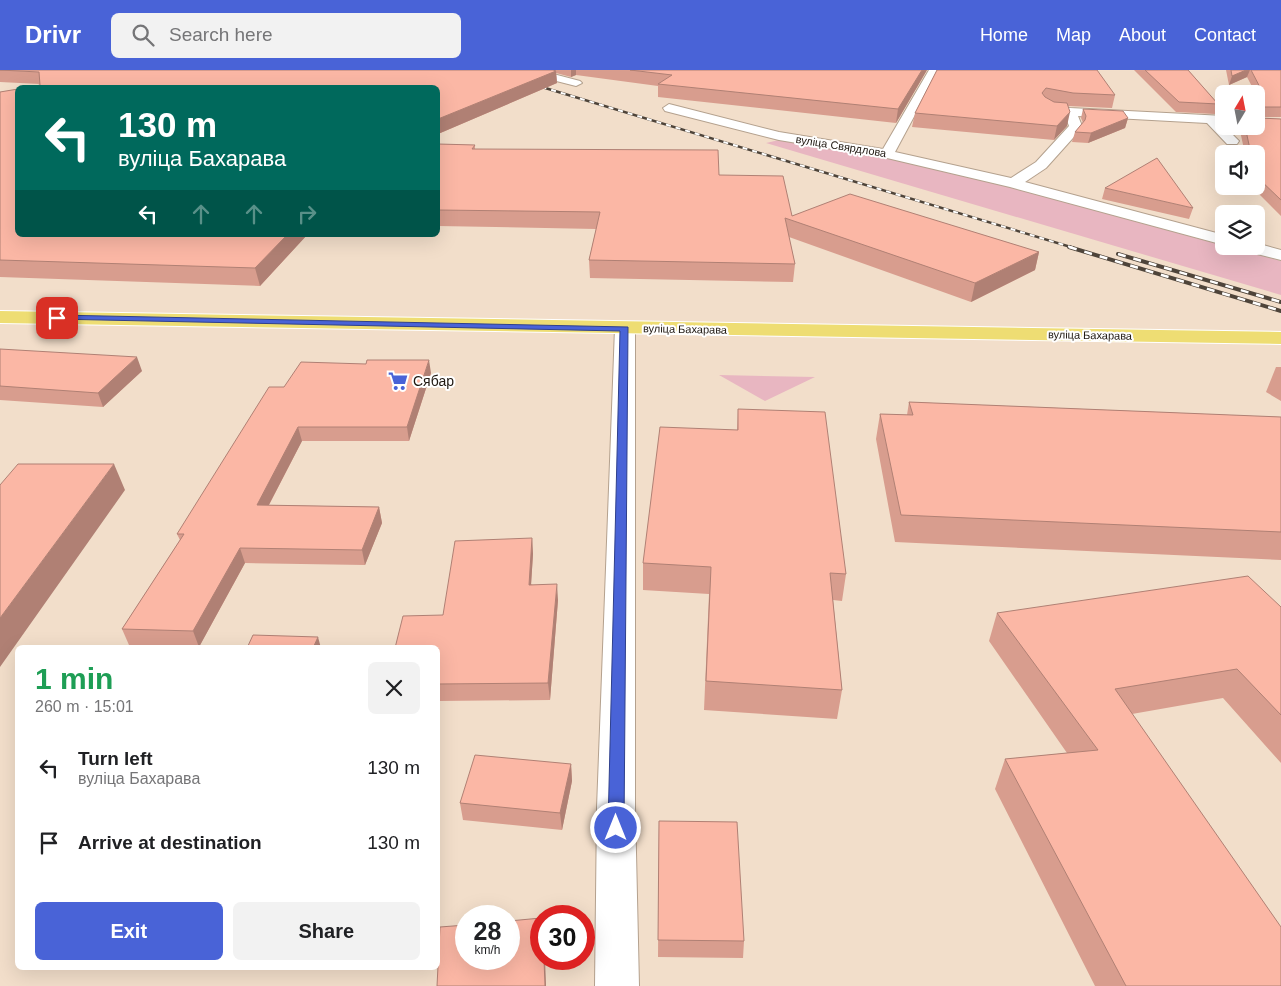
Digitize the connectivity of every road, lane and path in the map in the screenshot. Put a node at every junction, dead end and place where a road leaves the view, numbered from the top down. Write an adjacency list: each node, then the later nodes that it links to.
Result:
1 (525, 70): 3 (street)
2 (934, 70): 10 (street)
3 (576, 83)
4 (1047, 106): 6 (street)
5 (669, 108): 10 (street, вуліца Свярдлова)
6 (1070, 112): 7 (street); 11 (street)
7 (1215, 120)
8 (1228, 135): 9 (street)
9 (1232, 141)
10 (887, 154): 11 (street, вуліца Свярдлова)
11 (1013, 183): 12 (street, вуліца Свярдлова)
12 (1215, 238)
13 (1265, 251): 14 (street)
14 (1281, 255)
15 (0, 317): 16 (main road, вуліца Бахарава)
16 (625, 328): 17 (main road, вуліца Бахарава); 18 (street)
17 (1281, 338)
18 (617, 986)

